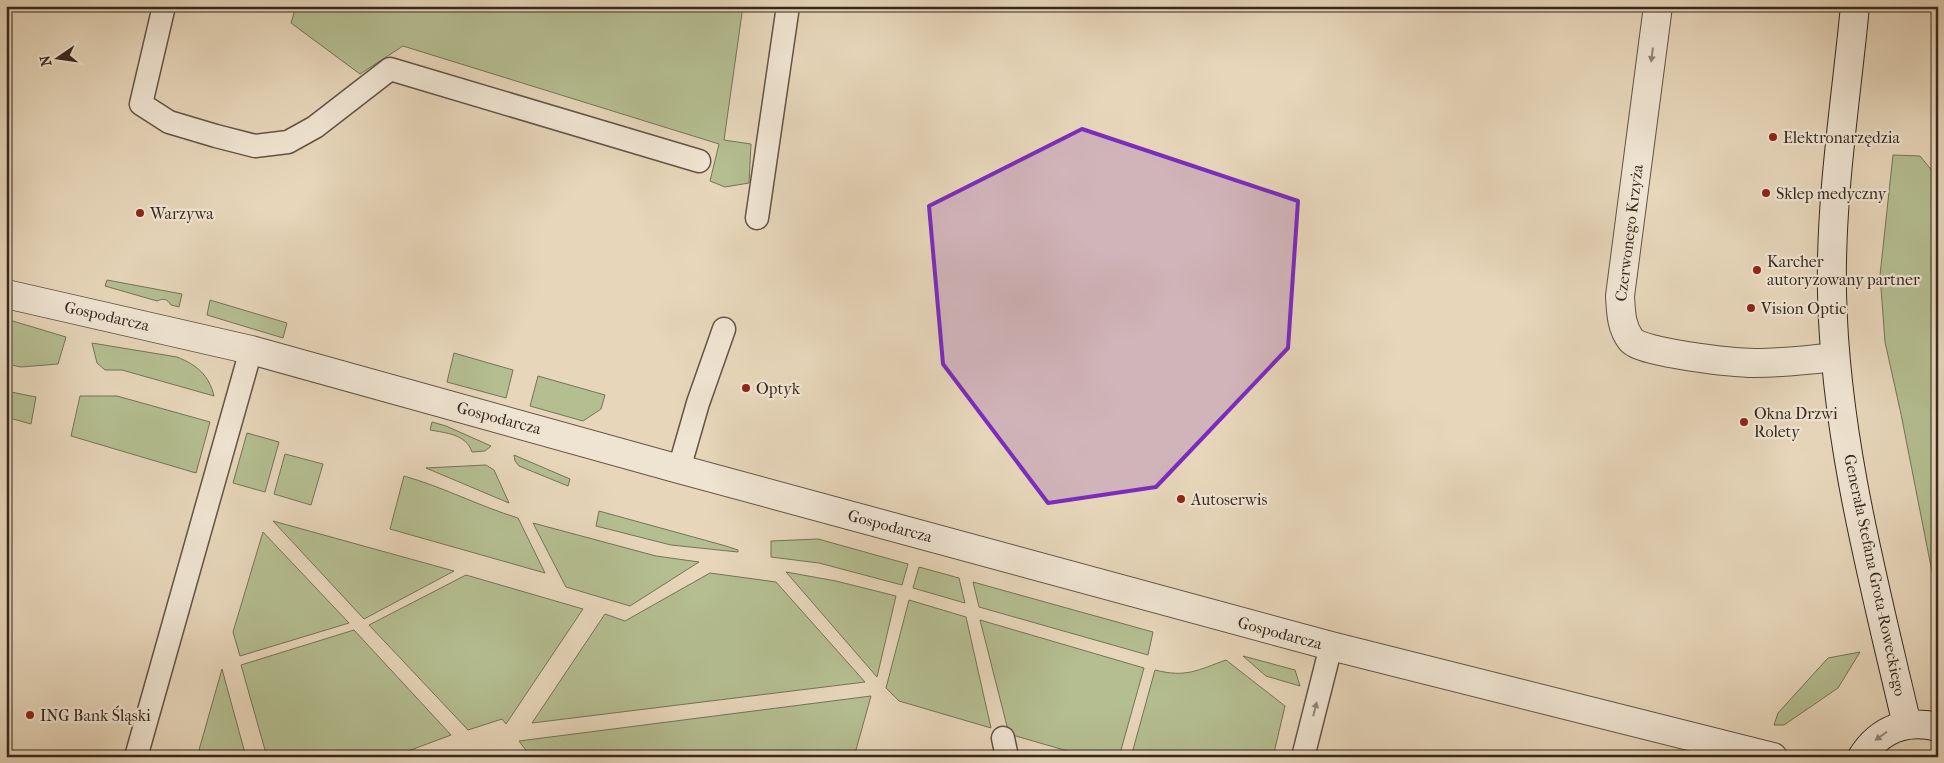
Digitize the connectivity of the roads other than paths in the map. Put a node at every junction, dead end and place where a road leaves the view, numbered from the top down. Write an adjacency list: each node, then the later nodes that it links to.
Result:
1 (164, 6): 5 (lane)
2 (788, 6): 6 (lane)
3 (1658, 6): 10 (street, Czerwonego Krzyża, one-way to 10)
4 (1855, 6): 10 (street, Generała Stefana Grota-Roweckiego)
5 (699, 161)
6 (757, 218)
7 (6, 294): 9 (street, Gospodarcza)
8 (724, 329): 11 (lane)
9 (251, 350): 11 (street, Gospodarcza); 15 (lane)
10 (1835, 358): 13 (street, Generała Stefana Grota-Roweckiego)
11 (678, 469): 12 (street, Gospodarcza)
12 (1331, 646): 16 (lane, one-way to 12); 17 (street, Gospodarcza)
13 (1907, 724): 14 (street); 18 (street, one-way to 18)
14 (1938, 727)
15 (136, 757)
16 (1303, 757)
17 (1773, 757)
18 (1862, 757)

